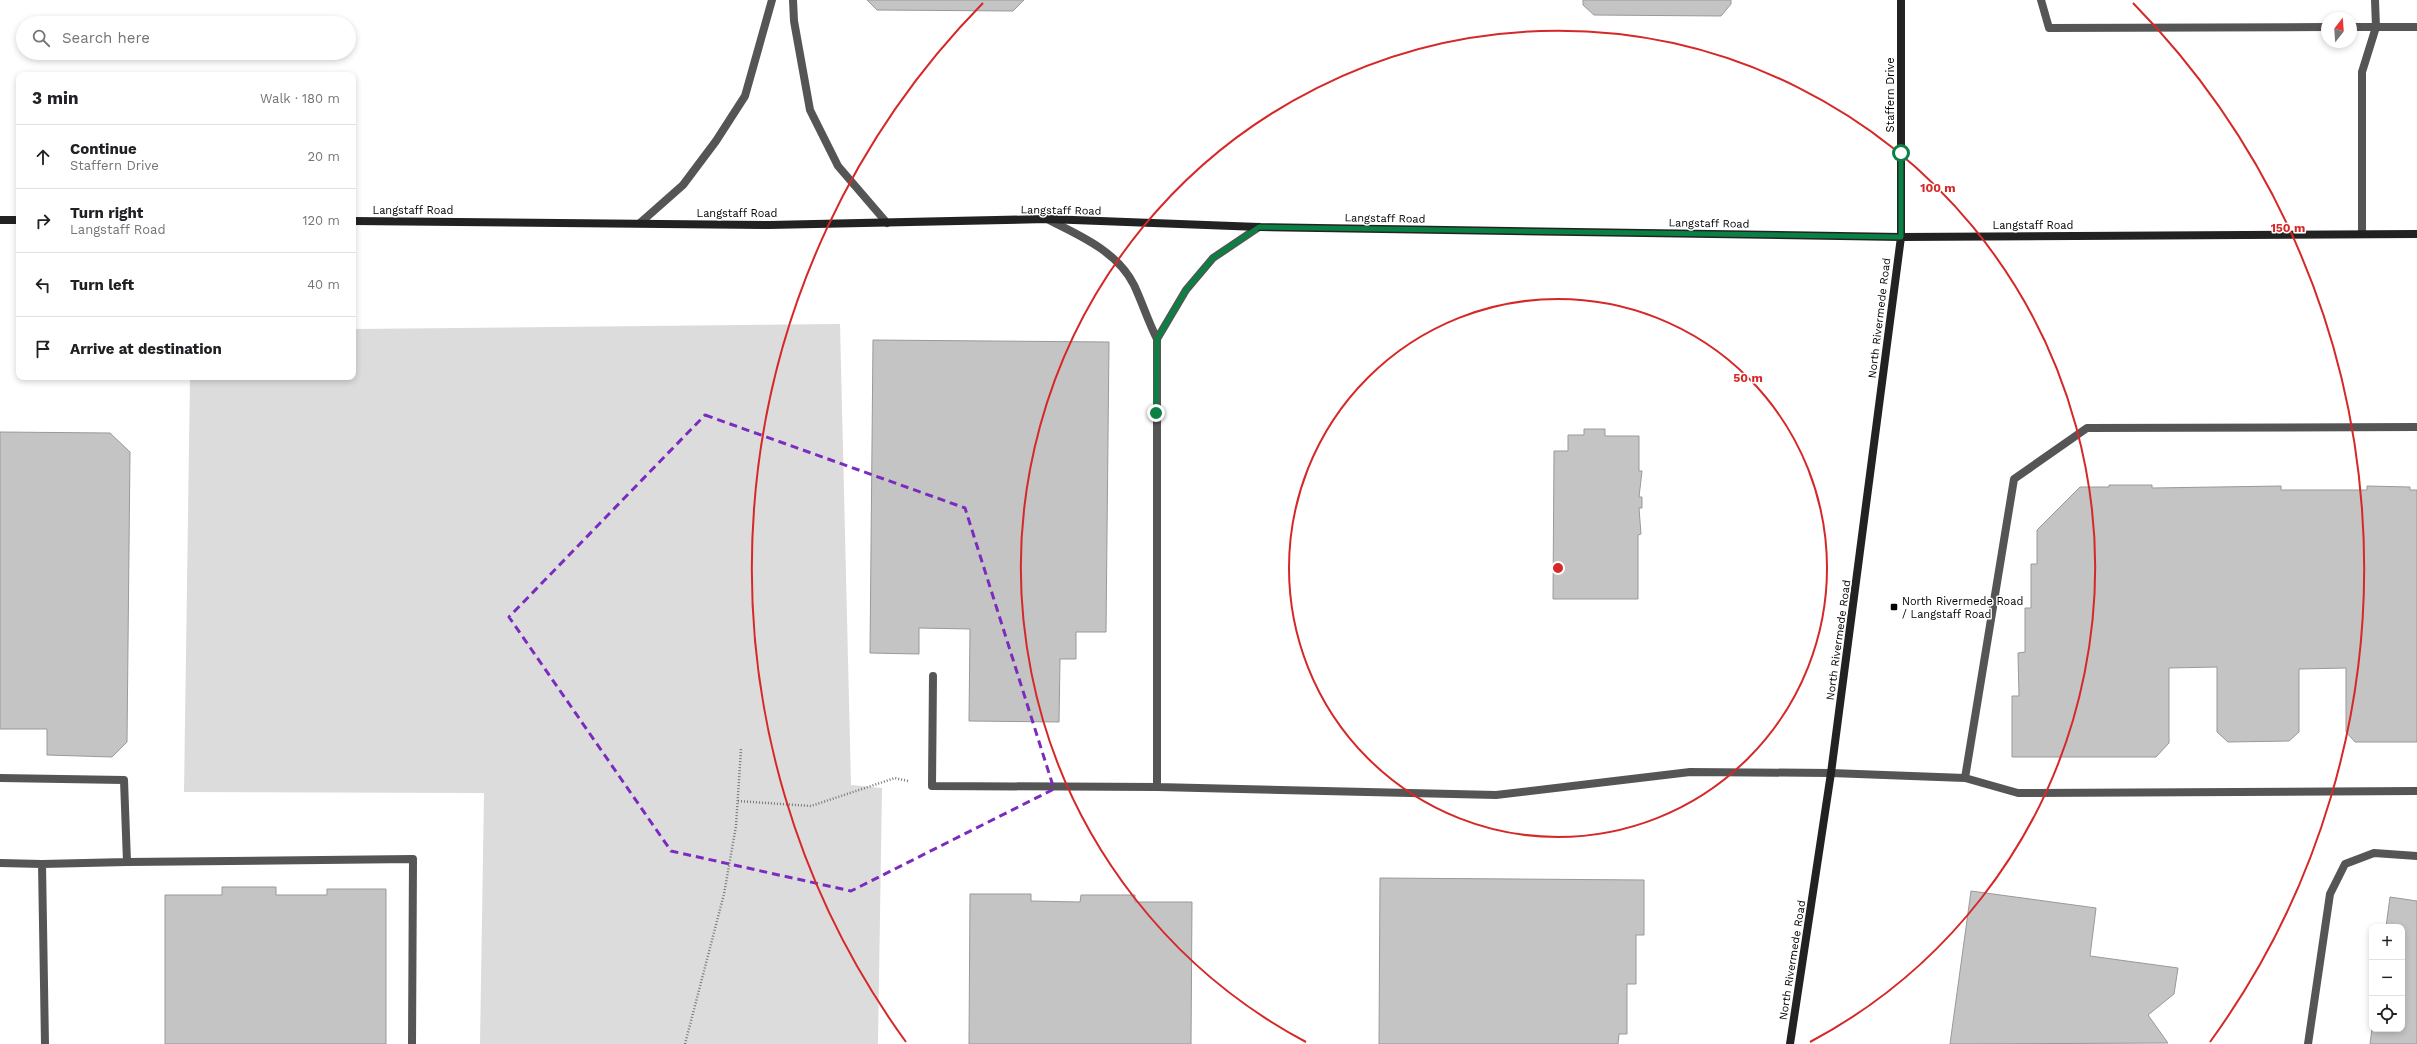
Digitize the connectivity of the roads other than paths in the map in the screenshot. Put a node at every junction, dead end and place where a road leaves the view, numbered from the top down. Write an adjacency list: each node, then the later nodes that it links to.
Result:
1 (772, 0): 15 (lane)
2 (793, 0): 14 (lane)
3 (1901, 0): 19 (main road, Staffern Drive)
4 (2042, 0): 6 (lane)
5 (2376, 0): 8 (lane)
6 (2321, 27)
7 (2357, 27): 8 (lane)
8 (2376, 27): 9 (lane); 17 (lane)
9 (2417, 27)
10 (1047, 219): 14 (main road, Langstaff Road); 16 (main road, Langstaff Road); 20 (lane)
11 (0, 220): 12 (main road)
12 (16, 220)
13 (356, 221): 15 (main road, Langstaff Road)
14 (887, 222): 15 (main road, Langstaff Road)
15 (640, 223)
16 (1259, 227): 19 (main road, Langstaff Road); 20 (lane)
17 (2362, 234): 18 (main road, Langstaff Road); 19 (main road, Langstaff Road)
18 (2417, 234)
19 (1901, 237): 23 (main road, North Rivermede Road)
20 (1157, 339): 26 (lane)
21 (2417, 427): 25 (lane)
22 (933, 676): 26 (lane)
23 (1831, 773): 25 (lane); 26 (lane); 34 (main road, North Rivermede Road)
24 (0, 778): 29 (lane)
25 (1965, 778): 27 (lane)
26 (1157, 786)
27 (2417, 791)
28 (2417, 856): 35 (lane)
29 (127, 862): 31 (lane); 33 (lane)
30 (0, 863): 31 (lane)
31 (42, 864): 32 (lane)
32 (45, 1044)
33 (412, 1044)
34 (1790, 1044)
35 (2308, 1044)

